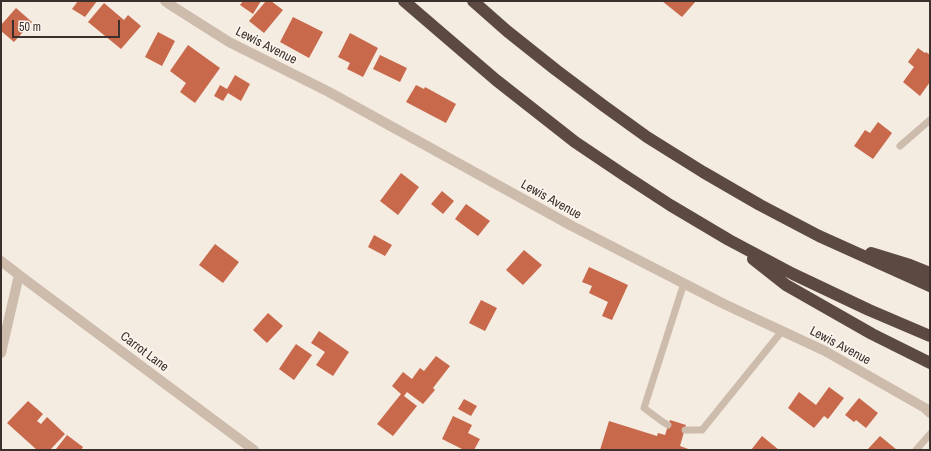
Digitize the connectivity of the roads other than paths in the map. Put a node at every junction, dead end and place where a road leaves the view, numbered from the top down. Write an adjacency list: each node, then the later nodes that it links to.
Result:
1 (165, 1): 11 (street, Lewis Avenue)
2 (404, 1): 7 (highway)
3 (473, 1): 6 (highway)
4 (930, 120): 5 (lane)
5 (900, 146)
6 (819, 236): 9 (highway); 12 (highway)
7 (728, 240): 14 (highway); 16 (highway)
8 (1, 261): 10 (street, Carrot Lane)
9 (930, 273)
10 (19, 275): 15 (street); 21 (street, Carrot Lane)
11 (684, 283): 13 (street, Lewis Avenue); 18 (lane)
12 (930, 286)
13 (782, 331): 17 (street, Lewis Avenue); 19 (lane)
14 (930, 336)
15 (1, 353)
16 (930, 363)
17 (930, 413)
18 (668, 425)
19 (685, 430)
20 (930, 434): 22 (lane)
21 (254, 450)
22 (916, 450)

